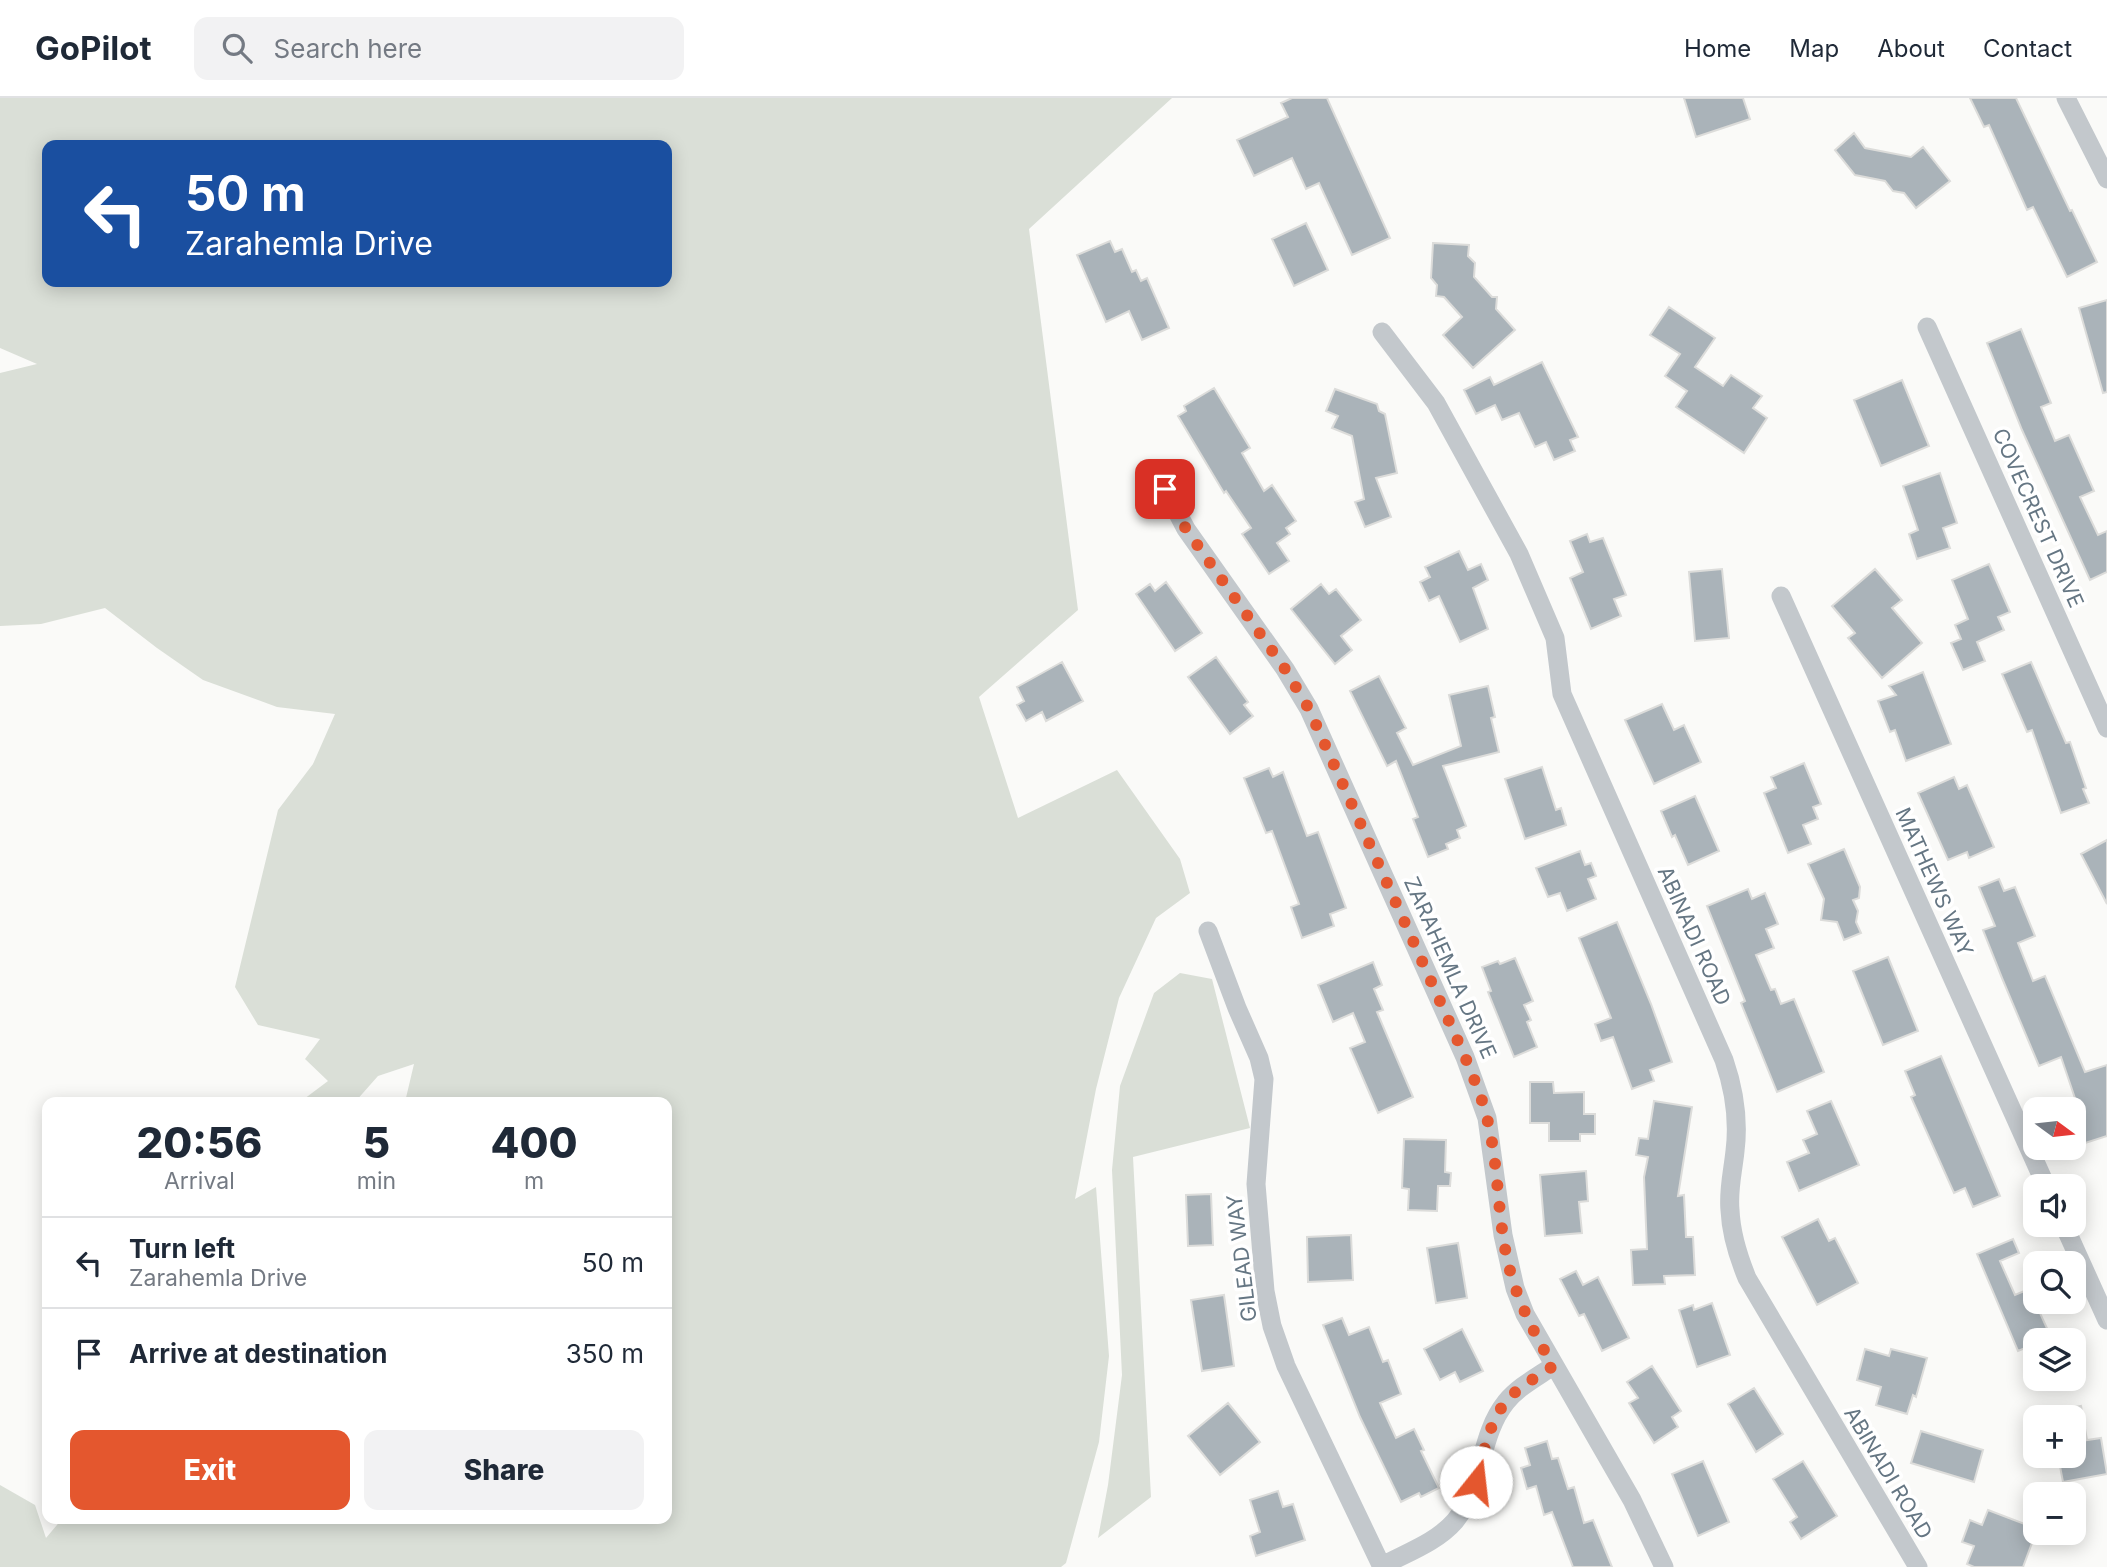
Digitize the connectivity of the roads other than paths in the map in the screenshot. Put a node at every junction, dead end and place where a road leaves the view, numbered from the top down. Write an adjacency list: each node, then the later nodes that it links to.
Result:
1 (2066, 98): 2 (street)
2 (2107, 179)
3 (1927, 327): 7 (street, COVECREST DRIVE)
4 (1382, 332): 15 (street, ABINADI ROAD)
5 (1165, 489): 12 (street, ZARAHEMLA DRIVE)
6 (1781, 596): 9 (street, MATHEWS WAY)
7 (2107, 728)
8 (1208, 931): 13 (street, GILEAD WAY)
9 (2041, 1174)
10 (2069, 1237): 11 (street)
11 (2107, 1320)
12 (1553, 1366): 13 (street); 14 (street, ZARAHEMLA DRIVE)
13 (1382, 1567)
14 (1664, 1567)
15 (1918, 1567)

